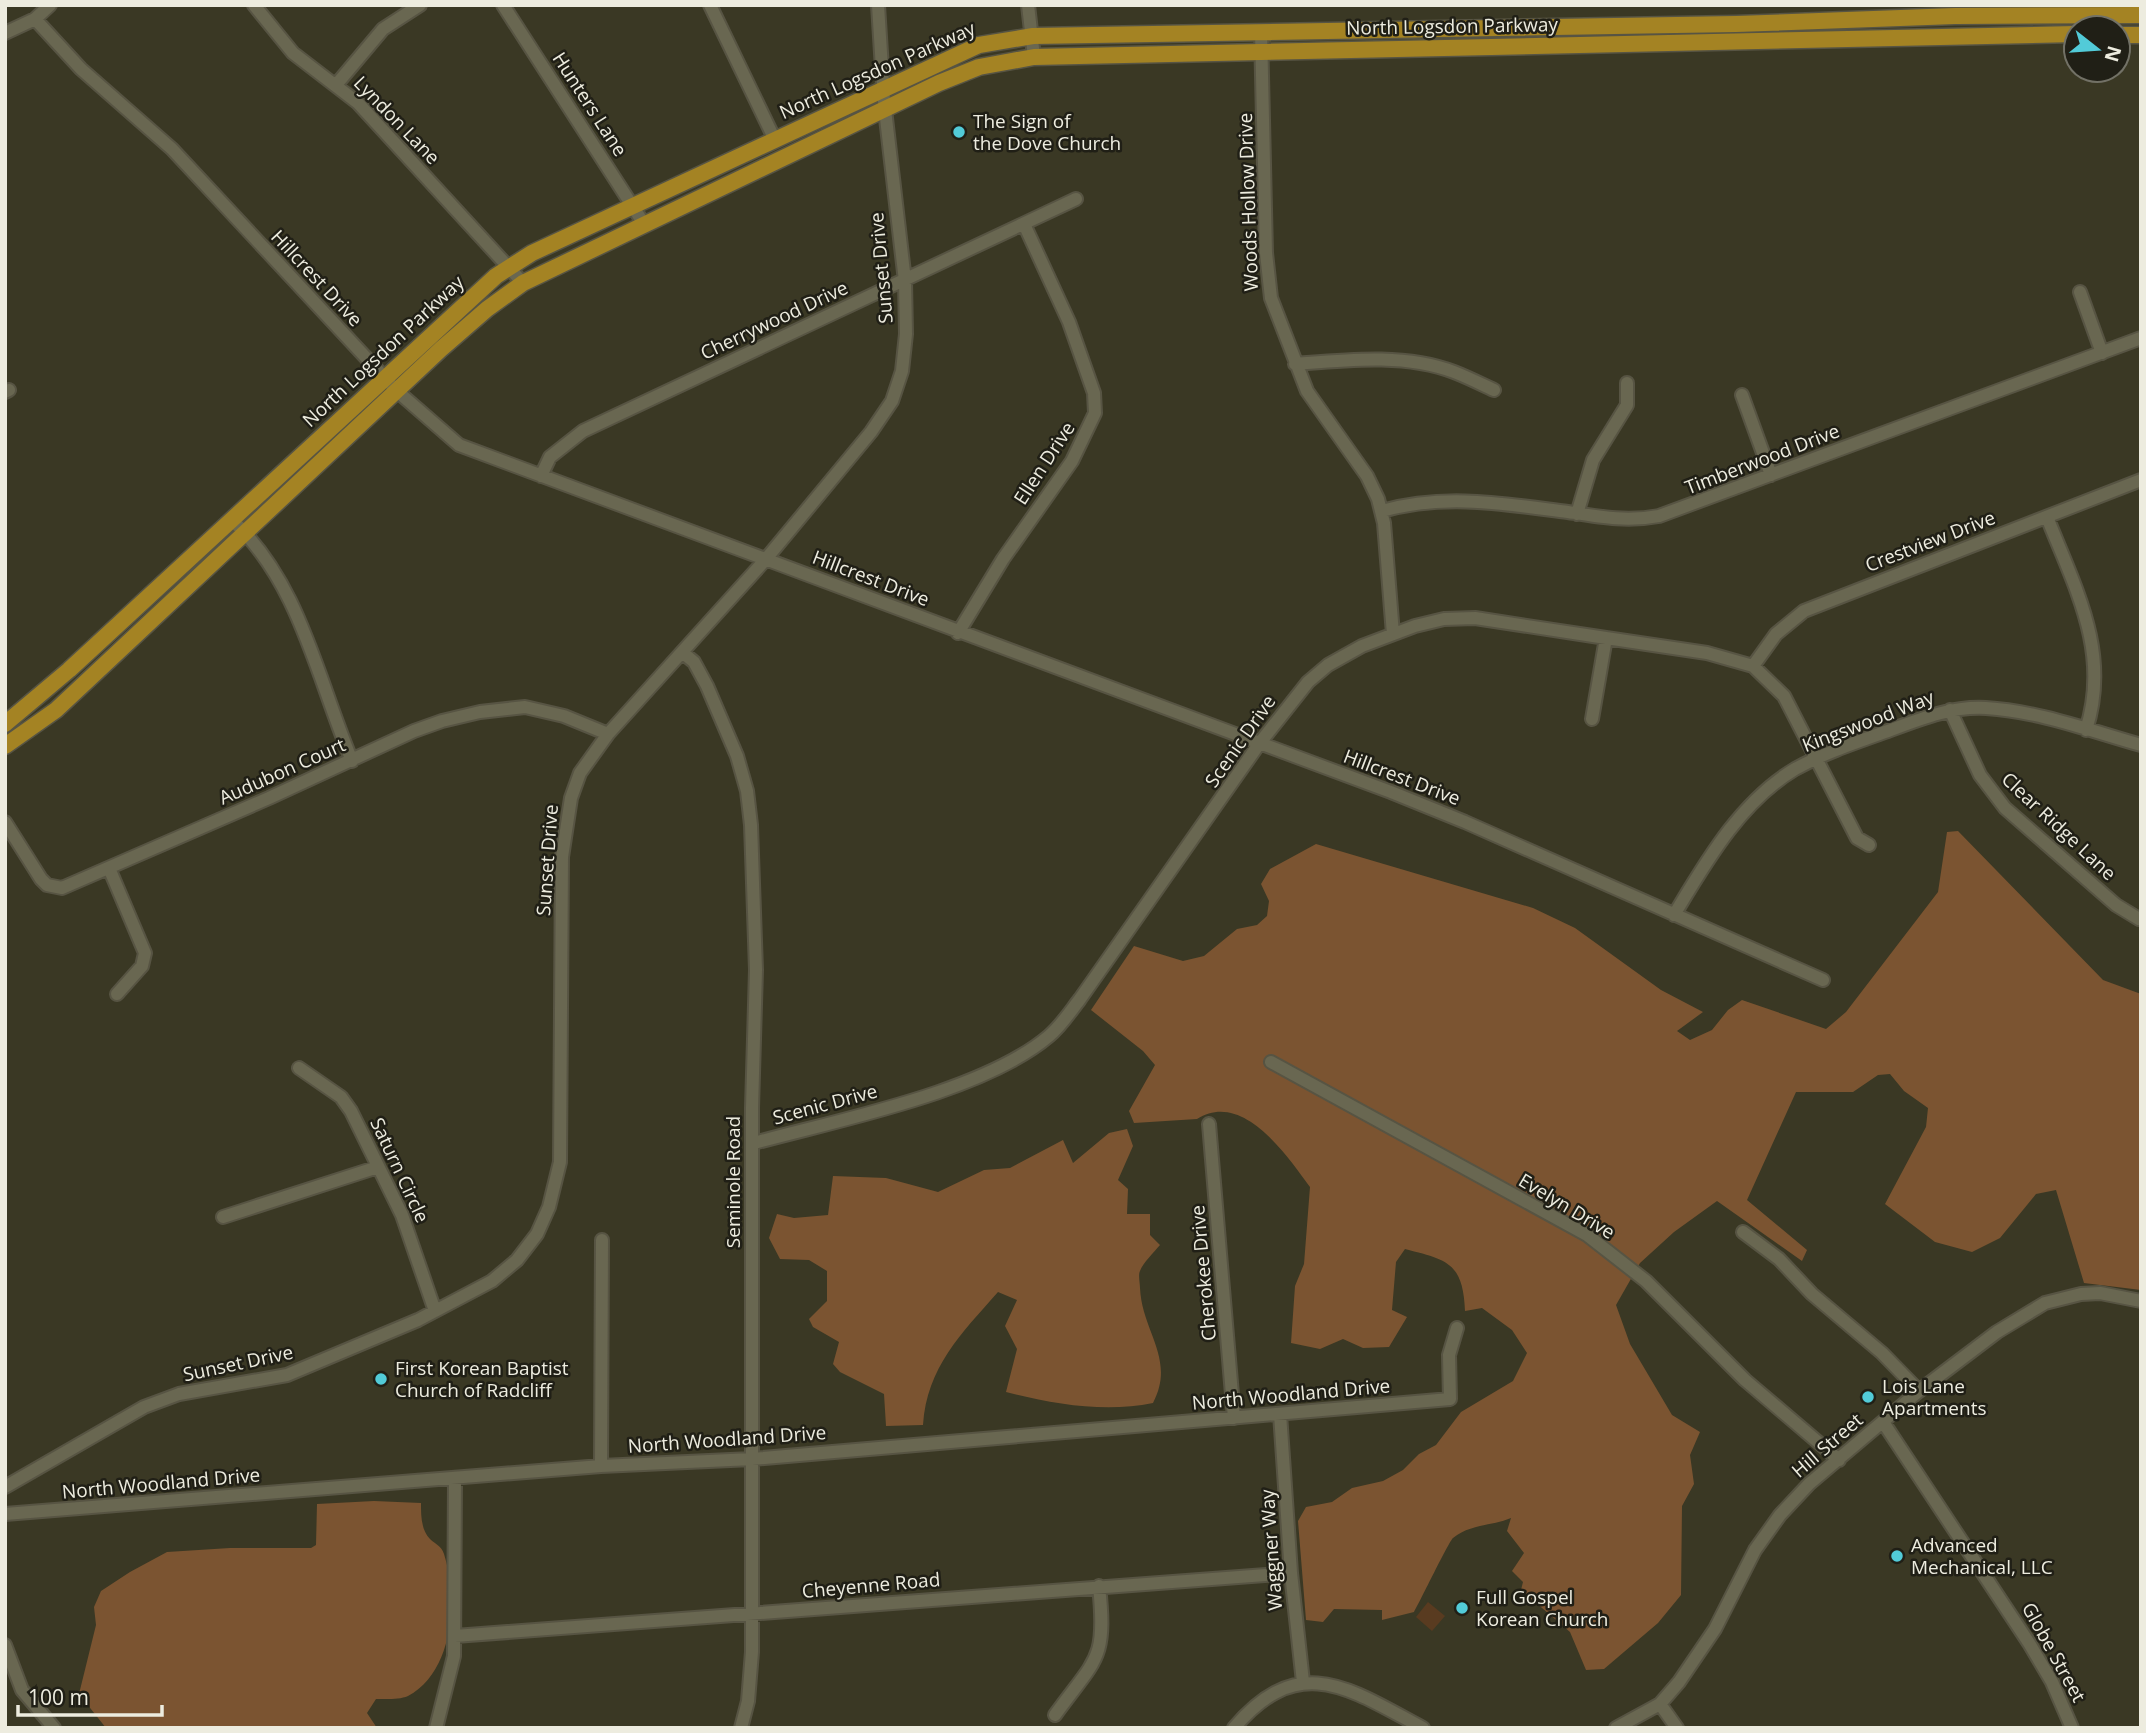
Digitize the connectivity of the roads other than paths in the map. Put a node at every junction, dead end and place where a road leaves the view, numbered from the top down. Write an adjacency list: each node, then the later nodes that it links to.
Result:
1 (50, 5): 8 (street)
2 (254, 5): 20 (street, Lyndon Lane)
3 (420, 5): 20 (street)
4 (503, 5): 25 (street, Hunters Lane)
5 (710, 5): 23 (street)
6 (878, 5): 21 (street, Sunset Drive)
7 (1028, 5): 15 (street)
8 (35, 19): 13 (street); 35 (street, Hillcrest Drive)
9 (1823, 19): 10 (main road, North Logsdon Parkway); 11 (main road, North Logsdon Parkway); 16 (main road)
10 (2062, 21)
11 (1568, 25): 12 (main road, North Logsdon Parkway); 17 (street)
12 (1261, 32): 15 (main road, North Logsdon Parkway); 18 (street, Woods Hollow Drive)
13 (5, 33)
14 (2062, 34): 16 (main road, North Logsdon Parkway)
15 (1033, 36): 19 (street); 21 (main road, North Logsdon Parkway)
16 (1822, 40): 17 (main road, North Logsdon Parkway)
17 (1569, 45): 18 (main road, North Logsdon Parkway)
18 (1263, 51): 19 (main road, North Logsdon Parkway); 34 (street, Woods Hollow Drive)
19 (1034, 57): 22 (main road, North Logsdon Parkway)
20 (336, 85): 28 (street, Lyndon Lane)
21 (883, 89): 22 (street, Sunset Drive); 23 (main road, North Logsdon Parkway)
22 (886, 109): 26 (main road, North Logsdon Parkway); 29 (street, Sunset Drive)
23 (775, 140): 25 (main road, North Logsdon Parkway)
24 (1076, 199): 27 (street, Cherrywood Drive)
25 (633, 208): 26 (street, Hunters Lane); 28 (main road, North Logsdon Parkway)
26 (644, 224): 30 (main road, North Logsdon Parkway)
27 (1024, 224): 29 (street, Cherrywood Drive); 49 (street, Ellen Drive)
28 (509, 267): 30 (street, Lyndon Lane); 35 (main road, North Logsdon Parkway)
29 (905, 282): 41 (street, Cherrywood Drive); 48 (street, Sunset Drive)
30 (523, 283): 38 (main road, North Logsdon Parkway)
31 (2080, 292): 33 (street)
32 (2141, 338): 33 (street, Timberwood Drive)
33 (2102, 353): 40 (street, Timberwood Drive)
34 (1295, 364): 37 (street); 43 (street, Woods Hollow Drive)
35 (385, 377): 38 (street, Hillcrest Drive); 46 (main road, North Logsdon Parkway)
36 (1627, 383): 44 (street)
37 (1494, 390)
38 (397, 391): 41 (street, Hillcrest Drive); 47 (main road, North Logsdon Parkway)
39 (1742, 395): 40 (street)
40 (1772, 475): 44 (street, Timberwood Drive)
41 (541, 476): 48 (street, Hillcrest Drive)
42 (2141, 480): 45 (street, Crestview Drive)
43 (1382, 511): 44 (street, Timberwood Drive); 50 (street, Woods Hollow Drive)
44 (1577, 513)
45 (2047, 517): 53 (street, Crestview Drive); 57 (street)
46 (232, 520): 47 (street); 56 (main road, North Logsdon Parkway)
47 (246, 533): 61 (main road, North Logsdon Parkway); 63 (street)
48 (766, 559): 49 (street, Hillcrest Drive); 52 (street, Sunset Drive)
49 (958, 633): 59 (street, Hillcrest Drive)
50 (1393, 634): 51 (street, Scenic Drive); 59 (street, Scenic Drive)
51 (1606, 638): 53 (street, Scenic Drive); 55 (street)
52 (682, 652): 58 (street, Sunset Drive); 74 (street, Seminole Road)
53 (1753, 666): 62 (street, Scenic Drive)
54 (1950, 710): 57 (street, Kingswood Way); 62 (street, Kingswood Way); 68 (street, Clear Ridge Lane)
55 (1592, 719)
56 (5, 724)
57 (2086, 730): 60 (street, Kingswood Way)
58 (608, 734): 63 (street, Audubon Court); 80 (street, Sunset Drive)
59 (1259, 744): 67 (street, Hillcrest Drive); 74 (street, Scenic Drive)
60 (2141, 745)
61 (5, 746)
62 (1817, 758): 65 (street, Scenic Drive); 67 (street, Kingswood Way)
63 (352, 761): 66 (street, Audubon Court)
64 (5, 822): 66 (street, Audubon Court)
65 (1870, 845)
66 (109, 869): 70 (street)
67 (1674, 915): 69 (street, Hillcrest Drive)
68 (2139, 919)
69 (1823, 981)
70 (117, 994)
71 (1271, 1062): 87 (street, Evelyn Drive)
72 (299, 1068): 75 (street, Saturn Circle)
73 (1209, 1124): 84 (street, Cherokee Drive)
74 (754, 1143): 86 (street, Seminole Road)
75 (378, 1167): 76 (street); 80 (street, Saturn Circle)
76 (223, 1217)
77 (1743, 1232): 82 (street)
78 (601, 1240): 88 (street)
79 (2141, 1301): 82 (street, Hill Street)
80 (435, 1311): 90 (street, Sunset Drive)
81 (1457, 1328): 83 (street, North Woodland Drive)
82 (1919, 1391): 85 (street, Hill Street)
83 (1280, 1414): 84 (street, North Woodland Drive); 92 (street, Waggner Way)
84 (1234, 1418): 86 (street, North Woodland Drive)
85 (1883, 1422): 87 (street, Hill Street); 107 (street, Globe Street)
86 (752, 1459): 88 (street, North Woodland Drive); 94 (street, Seminole Road)
87 (1839, 1460): 98 (street, Hill Street)
88 (601, 1466): 89 (street, North Woodland Drive)
89 (455, 1479): 91 (street, North Woodland Drive); 95 (street)
90 (5, 1488)
91 (5, 1514)
92 (1291, 1573): 93 (street, Cheyenne Road); 97 (street, Waggner Way)
93 (1099, 1586): 94 (street, Cheyenne Road); 99 (street)
94 (752, 1614): 95 (street, Cheyenne Road); 102 (street, Seminole Road)
95 (455, 1636): 101 (street)
96 (5, 1645): 100 (street)
97 (1303, 1682): 103 (street); 104 (street)
98 (1660, 1704): 105 (street, Hill Street); 106 (street)
99 (1055, 1715)
100 (54, 1728)
101 (436, 1728)
102 (741, 1728)
103 (1234, 1728)
104 (1423, 1728)
105 (1616, 1728)
106 (1677, 1728)
107 (2072, 1728)

